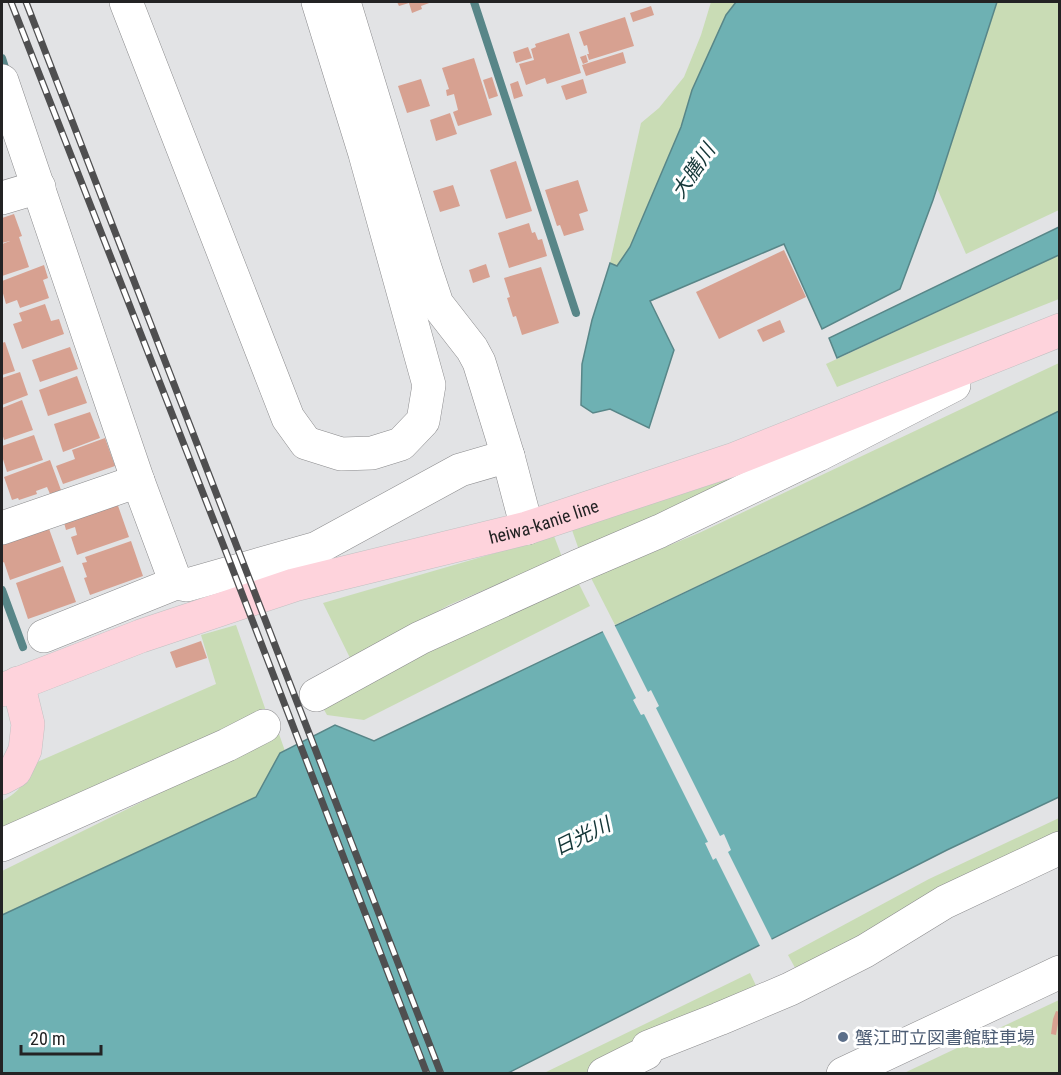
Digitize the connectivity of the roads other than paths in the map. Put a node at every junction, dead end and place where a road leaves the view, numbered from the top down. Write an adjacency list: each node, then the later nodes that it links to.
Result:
1 (126, 2): 2 (street)
2 (318, 2)
3 (344, 2): 8 (street)
4 (2, 81): 5 (street)
5 (39, 187): 6 (street); 9 (street)
6 (2, 198)
7 (1059, 330): 11 (main road, heiwa-kanie line); 15 (street)
8 (508, 456): 11 (street); 12 (street)
9 (138, 481): 10 (street); 12 (street)
10 (2, 528)
11 (527, 528): 14 (main road, heiwa-kanie line)
12 (176, 583): 13 (street)
13 (44, 636)
14 (10, 686): 17 (main road, heiwa-kanie line)
15 (316, 695)
16 (264, 726): 18 (street)
17 (2, 778)
18 (2, 845)
19 (1059, 848): 21 (street)
20 (1059, 972): 22 (street)
21 (604, 1074)
22 (843, 1074)

